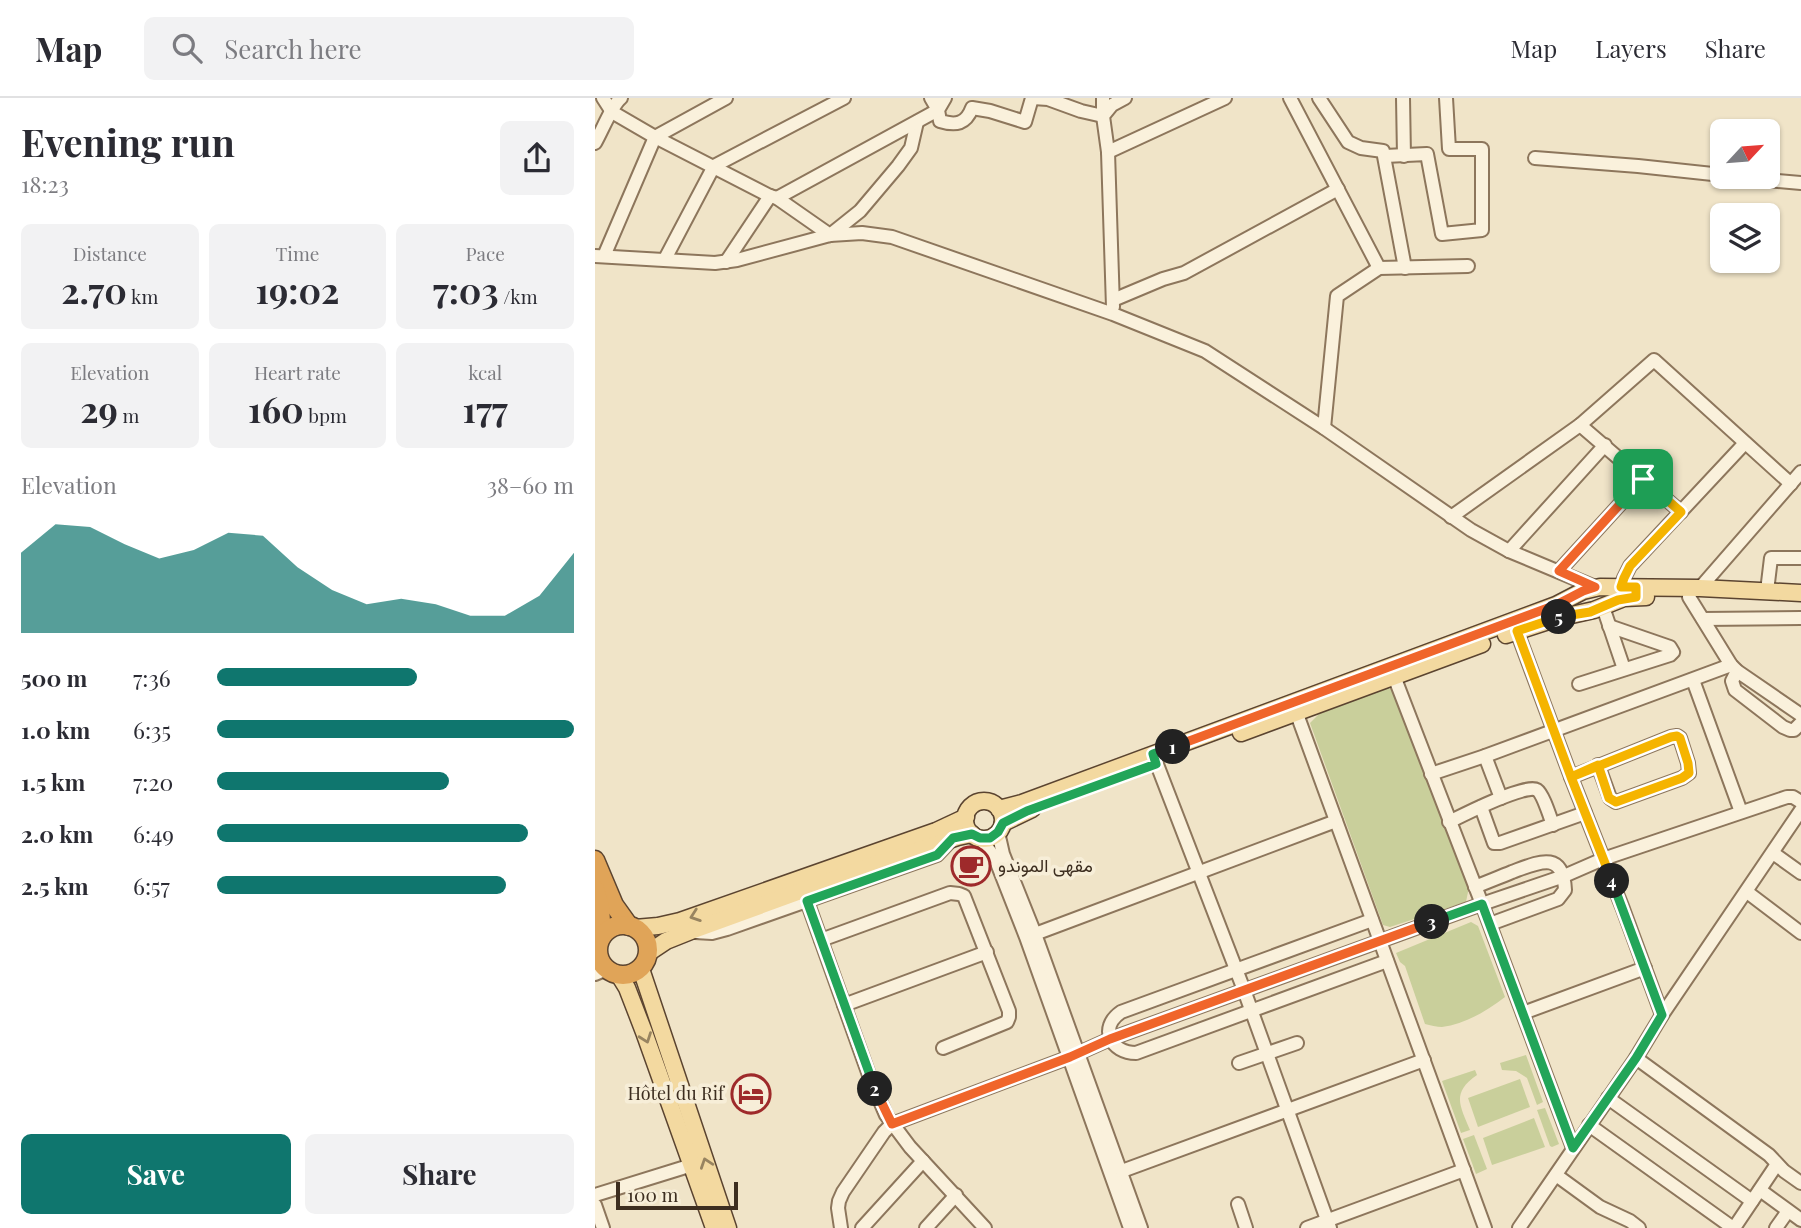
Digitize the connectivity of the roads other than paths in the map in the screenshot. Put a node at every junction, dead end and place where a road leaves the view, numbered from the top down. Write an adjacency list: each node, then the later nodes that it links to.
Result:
1 (603, 98): 18 (street)
2 (621, 98): 18 (street)
3 (726, 98): 21 (street)
4 (844, 98): 29 (street)
5 (931, 98): 17 (street)
6 (945, 98): 17 (street)
7 (1033, 98): 15 (street); 19 (street)
8 (1103, 98): 19 (street)
9 (1125, 98): 19 (street)
10 (1225, 98): 16 (street)
11 (1290, 98): 33 (street)
12 (1319, 98): 26 (street)
13 (1403, 98): 27 (street)
14 (1446, 98): 23 (street)
15 (972, 103): 17 (street)
16 (1198, 104): 24 (street)
17 (938, 110): 20 (street)
18 (612, 112): 21 (street); 22 (street)
19 (1103, 116): 24 (street)
20 (917, 122): 34 (street); 35 (street)
21 (655, 137): 29 (street); 36 (street)
22 (595, 143)
23 (1449, 149): 25 (street); 25 (street)
24 (1108, 152): 42 (street)
25 (1427, 154): 27 (street)
26 (1385, 156): 27 (street); 41 (street)
27 (1404, 156)
28 (1535, 158): 30 (street)
29 (715, 166): 34 (street); 37 (street)
30 (1710, 174)
31 (1780, 181): 32 (street)
32 (1801, 183)
33 (1338, 189): 40 (street); 42 (street)
34 (774, 197): 35 (street); 38 (street)
35 (831, 235): 38 (street); 43 (street)
36 (599, 256): 37 (street)
37 (665, 259): 38 (street)
38 (726, 262)
39 (1468, 266): 41 (street)
40 (1379, 268): 41 (street); 45 (street)
41 (1405, 268)
42 (1113, 300): 43 (street)
43 (1114, 314): 45 (street)
44 (1580, 425): 46 (street); 47 (street); 52 (street)
45 (1324, 428): 52 (street)
46 (1745, 443): 50 (street); 51 (street)
47 (1605, 445): 49 (street); 53 (street)
48 (1801, 472): 50 (street)
49 (1643, 479): 51 (street); 55 (street)
50 (1791, 484): 60 (street)
51 (1681, 512): 57 (street)
52 (1451, 517): 53 (street)
53 (1509, 551): 55 (street)
54 (1799, 555): 58 (street)
55 (1559, 571): 56 (street)
56 (1595, 587): 57 (main road); 59 (main road); 63 (main road)
57 (1631, 590): 60 (main road); 63 (main road)
58 (1767, 591): 60 (main road); 61 (main road)
59 (1579, 593): 64 (main road); 67 (main road)
60 (1695, 593): 62 (main road); 66 (street)
61 (1801, 593)
62 (1801, 603)
63 (1603, 607): 64 (main road); 68 (street)
64 (1585, 612): 67 (main road)
65 (1801, 618): 66 (street)
66 (1703, 619): 69 (street)
67 (1515, 626): 71 (main road); 77 (street)
68 (1609, 626): 70 (street); 70 (street)
69 (1734, 668): 72 (street); 75 (street); 76 (street)
70 (1624, 669): 73 (street)
71 (1392, 671): 74 (main road); 81 (street)
72 (1693, 680): 77 (street); 87 (street)
73 (1579, 684)
74 (1295, 708): 79 (main road); 91 (street)
75 (1801, 715)
76 (1801, 723)
77 (1555, 730): 78 (street); 82 (street)
78 (1485, 756): 81 (street); 83 (street)
79 (1155, 759): 90 (main road); 99 (street)
80 (1598, 765): 80 (street); 82 (street)
81 (1431, 774): 92 (street)
82 (1571, 777): 88 (street)
83 (1501, 798): 85 (street); 93 (street)
84 (1801, 802): 87 (street)
85 (1481, 807): 92 (street); 93 (street)
86 (1801, 810): 96 (street)
87 (1741, 812): 97 (street)
88 (1585, 813): 93 (street); 97 (street)
89 (965, 817): 90 (main road); 94 (main road); 109 (main road, one-way to 109)
90 (1000, 821): 94 (main road); 112 (street)
91 (1336, 821): 99 (street); 107 (street)
92 (1449, 822): 102 (street)
93 (1553, 825)
94 (976, 836): 95 (main road); 134 (street)
95 (953, 838): 105 (street); 110 (main road)
96 (1773, 853): 100 (street); 104 (street)
97 (1603, 859): 101 (street); 120 (street)
98 (595, 860): 109 (highway)
99 (1198, 872): 112 (street); 121 (street)
100 (1801, 873)
101 (1565, 876): 102 (street); 106 (street); 108 (street)
102 (1475, 887): 106 (street)
103 (595, 889): 117 (highway)
104 (1747, 892): 111 (street); 128 (street)
105 (807, 901): 110 (street); 113 (street)
106 (1482, 904): 108 (street); 114 (street)
107 (1372, 920): 114 (street); 115 (street)
108 (1490, 925): 127 (street)
109 (632, 927): 117 (highway); 118 (highway)
110 (691, 931): 118 (main road)
111 (1801, 933)
112 (1035, 934): 134 (street)
113 (821, 940): 116 (street); 124 (street)
114 (1380, 941): 119 (street); 122 (street)
115 (1310, 943): 121 (street); 122 (street)
116 (987, 952): 124 (street); 132 (street)
117 (603, 960): 118 (highway); 145 (main road, one-way to 145)
118 (645, 961): 160 (main road, one-way to 118)
119 (1387, 961): 126 (street); 136 (street)
120 (1645, 968): 127 (street); 128 (street)
121 (1236, 970): 123 (street); 130 (street)
122 (1299, 970): 123 (street)
123 (1244, 990): 125 (street); 126 (street)
124 (844, 1005): 140 (street)
125 (1193, 1009): 129 (street); 130 (street)
126 (1252, 1011): 129 (street); 133 (street)
127 (1523, 1013): 142 (street)
128 (1662, 1015): 135 (street)
129 (1183, 1036): 130 (street)
130 (1110, 1039): 134 (street)
131 (1297, 1043): 133 (street)
132 (943, 1048)
133 (1267, 1054): 137 (street); 139 (street)
134 (1074, 1056): 140 (street); 147 (street); 165 (street)
135 (1636, 1058): 138 (street); 144 (street)
136 (1423, 1060): 139 (street); 146 (street)
137 (1239, 1063)
138 (1608, 1098): 141 (street); 152 (street)
139 (1287, 1109): 147 (street); 157 (street)
140 (892, 1124): 143 (street); 161 (street)
141 (1589, 1125): 142 (street); 172 (street)
142 (1573, 1148): 148 (street)
143 (923, 1161): 151 (street); 162 (street)
144 (1777, 1164): 149 (street); 152 (street)
145 (692, 1165): 150 (street); 159 (main road)
146 (1464, 1170): 157 (street); 169 (street)
147 (1122, 1171): 166 (street)
148 (1556, 1175): 170 (street); 171 (street)
149 (1801, 1183)
150 (595, 1195)
151 (956, 1195): 163 (street); 164 (street)
152 (1756, 1195): 155 (street); 172 (street)
153 (1238, 1204): 167 (street)
154 (595, 1205): 158 (street)
155 (1788, 1211): 156 (street); 173 (street)
156 (1801, 1220)
157 (1329, 1224): 168 (street)
158 (603, 1228)
159 (714, 1228)
160 (728, 1228)
161 (841, 1228)
162 (862, 1228)
163 (926, 1228)
164 (985, 1228)
165 (1130, 1228)
166 (1141, 1228)
167 (1246, 1228)
168 (1307, 1228)
169 (1485, 1228)
170 (1520, 1228)
171 (1639, 1228)
172 (1733, 1228)
173 (1776, 1228)

